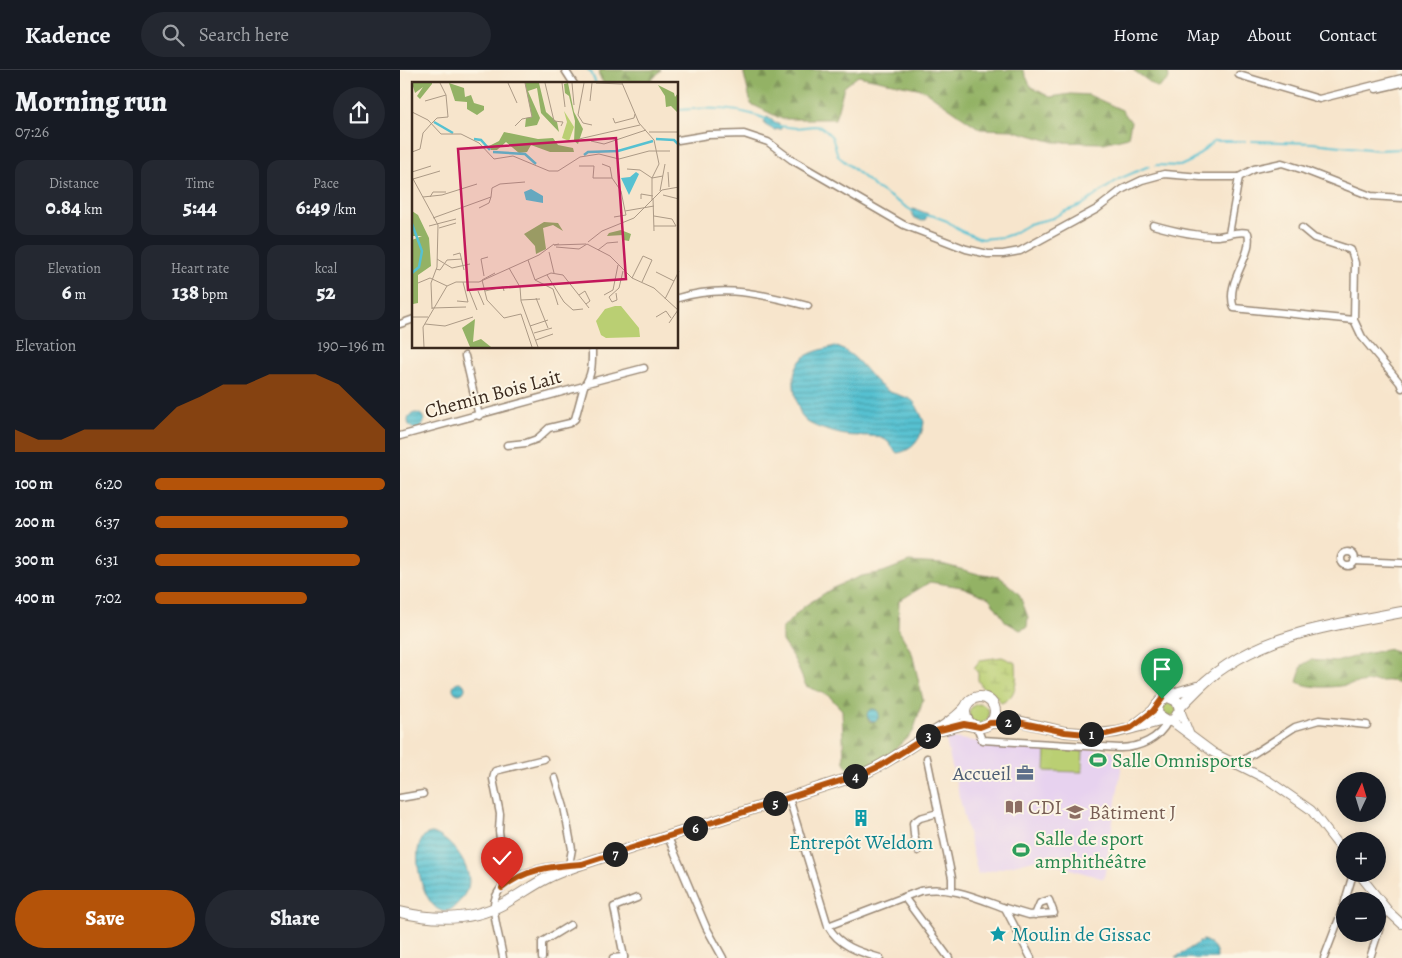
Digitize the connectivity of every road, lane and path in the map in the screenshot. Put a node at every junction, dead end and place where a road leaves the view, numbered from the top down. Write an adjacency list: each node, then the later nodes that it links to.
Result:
1 (565, 70): 4 (street)
2 (1239, 75): 3 (street)
3 (1402, 78)
4 (573, 82)
5 (1402, 83): 6 (street)
6 (1376, 89)
7 (679, 140): 8 (street)
8 (1240, 177): 9 (street); 12 (street)
9 (1402, 198)
10 (1153, 225): 12 (street)
11 (1302, 228): 16 (street)
12 (1229, 234): 16 (street)
13 (679, 298): 14 (street)
14 (808, 306)
15 (412, 320): 17 (street)
16 (1354, 320): 22 (street)
17 (400, 324)
18 (592, 349): 21 (street, Chemin Bois Lait)
19 (465, 356): 23 (street)
20 (644, 368): 21 (street)
21 (585, 385): 23 (street, Chemin Bois Lait); 25 (street)
22 (1402, 388)
23 (479, 416): 24 (street, Chemin Bois Lait)
24 (400, 436)
25 (507, 445)
26 (1354, 561): 27 (street)
27 (1402, 563)
28 (1402, 612): 29 (main road)
29 (1200, 686): 30 (main road); 34 (main road)
30 (1168, 697): 31 (main road); 34 (main road)
31 (1157, 705): 35 (main road); 40 (main road)
32 (966, 707): 33 (main road); 39 (main road); 41 (main road)
33 (994, 708): 36 (main road); 37 (main road)
34 (1180, 708): 35 (main road); 42 (street)
35 (1167, 721): 39 (street); 40 (main road); 42 (street)
36 (1018, 722): 37 (main road); 40 (main road)
37 (990, 723): 39 (main road)
38 (1367, 725): 45 (street)
39 (976, 726): 41 (main road)
40 (1131, 728)
41 (936, 731): 49 (main road)
42 (1188, 733): 45 (street)
43 (927, 758): 50 (street)
44 (544, 759): 56 (street)
45 (1236, 765): 52 (street)
46 (555, 778): 55 (street)
47 (423, 794): 48 (street)
48 (400, 798)
49 (789, 798): 51 (main road); 69 (street)
50 (938, 813): 53 (street); 58 (street)
51 (668, 837): 54 (main road); 76 (street)
52 (1336, 842)
53 (918, 851)
54 (582, 864): 55 (street); 62 (main road)
55 (569, 865): 56 (street)
56 (511, 880): 62 (street)
57 (1365, 882): 59 (street)
58 (952, 890): 60 (street); 63 (street)
59 (1373, 892)
60 (904, 897): 69 (street); 78 (street)
61 (637, 898): 72 (street)
62 (494, 908): 65 (main road); 73 (street)
63 (1004, 908): 66 (street); 79 (street)
64 (1386, 908): 67 (street)
65 (400, 912)
66 (1035, 915)
67 (1402, 924)
68 (570, 925): 74 (street)
69 (828, 926): 77 (street)
70 (1336, 926): 80 (street)
71 (1375, 942): 81 (street)
72 (624, 957): 75 (street)
73 (503, 958)
74 (542, 958)
75 (613, 958)
76 (723, 958)
77 (880, 958)
78 (949, 958)
79 (1031, 958)
80 (1324, 958)
81 (1370, 958)

